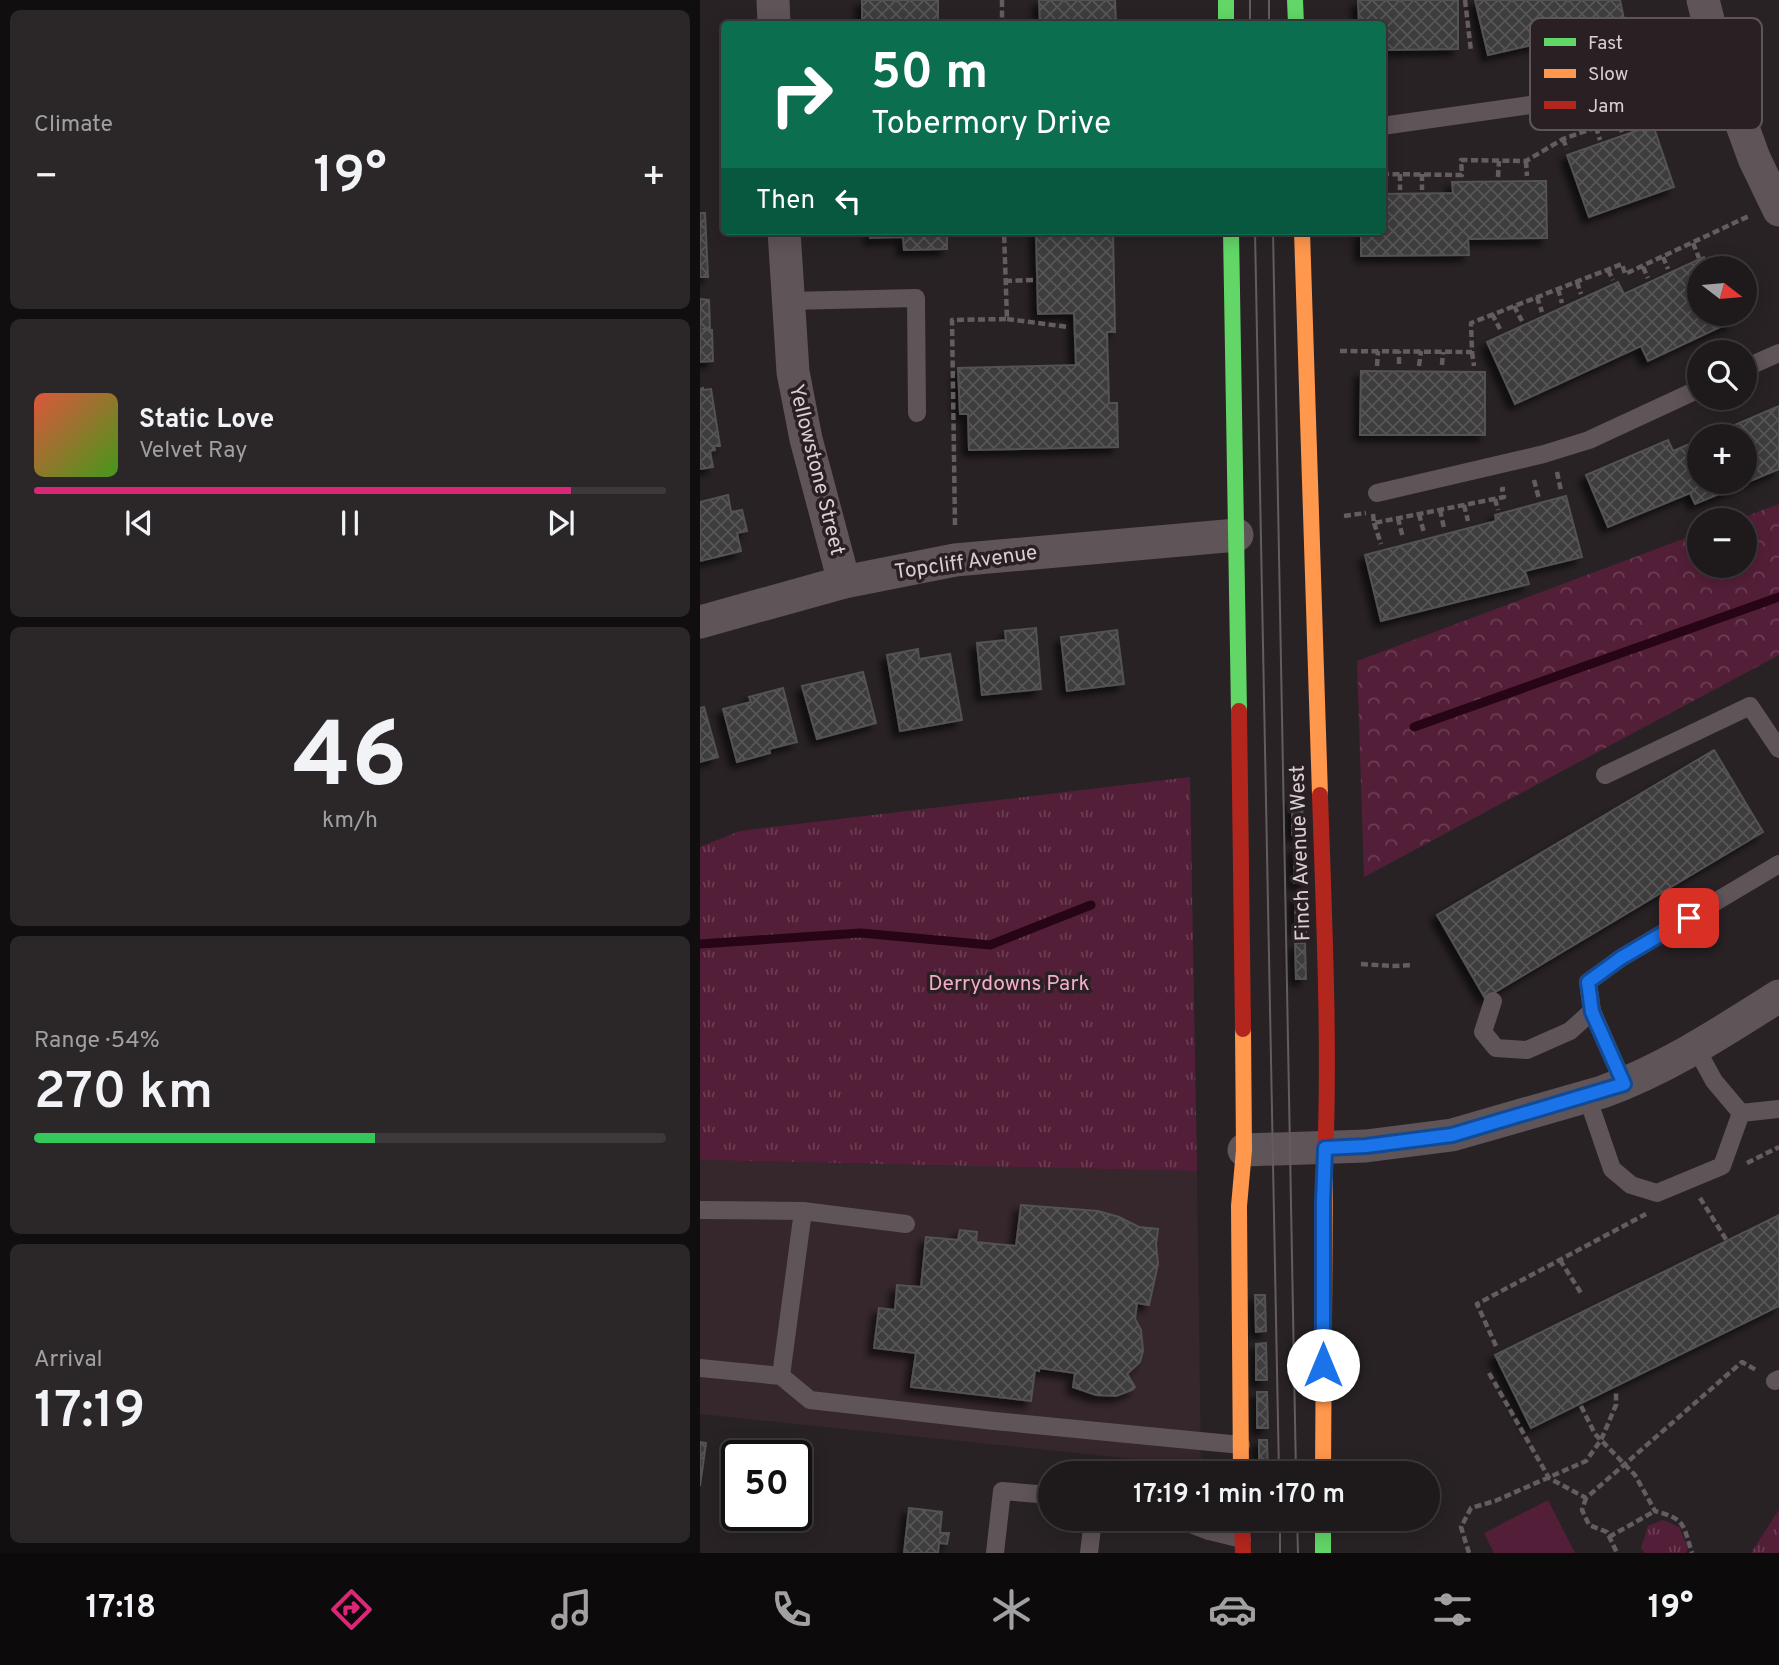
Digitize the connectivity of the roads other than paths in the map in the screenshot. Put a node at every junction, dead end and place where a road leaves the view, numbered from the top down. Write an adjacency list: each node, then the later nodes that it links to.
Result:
1 (773, 0): 6 (street)
2 (1226, 0): 7 (main road)
3 (1295, 0): 8 (main road)
4 (1703, 0): 5 (street)
5 (1708, 18)
6 (774, 21)
7 (1226, 21)
8 (1296, 21)
9 (1530, 105): 10 (lane)
10 (1386, 125)
11 (1744, 130): 12 (street)
12 (1777, 207)
13 (784, 235): 16 (street, Yellowstone Street)
14 (1231, 235): 22 (main road)
15 (1302, 235): 36 (main road, Finch Avenue West)
16 (788, 301): 20 (lane); 23 (street, Yellowstone Street)
17 (1779, 353): 18 (lane)
18 (1757, 363)
19 (1687, 395): 21 (lane)
20 (918, 413)
21 (1377, 493)
22 (1237, 535): 23 (street, Topcliff Avenue); 37 (main road)
23 (844, 582): 24 (street, Topcliff Avenue)
24 (700, 622)
25 (1779, 749): 26 (lane)
26 (1605, 775)
27 (1779, 864): 30 (lane)
28 (1779, 996): 31 (street)
29 (1493, 1001): 30 (lane)
30 (1592, 1012): 32 (lane)
31 (1696, 1048): 32 (street); 35 (lane)
32 (1624, 1084): 33 (street)
33 (1587, 1096): 35 (lane); 36 (street)
34 (1779, 1109): 35 (lane)
35 (1741, 1113)
36 (1325, 1148): 37 (street); 45 (main road, Finch Avenue West)
37 (1244, 1150): 43 (main road)
38 (700, 1210): 39 (lane)
39 (803, 1211): 40 (lane); 42 (lane)
40 (906, 1224)
41 (700, 1368): 42 (lane)
42 (781, 1376): 43 (lane)
43 (1241, 1445): 44 (main road)
44 (1241, 1461)
45 (1323, 1461)
46 (1038, 1494): 51 (lane)
47 (1092, 1531): 52 (lane)
48 (1209, 1531): 50 (lane)
49 (1323, 1531): 53 (main road)
50 (1242, 1546)
51 (995, 1553)
52 (1089, 1553)
53 (1323, 1553)

